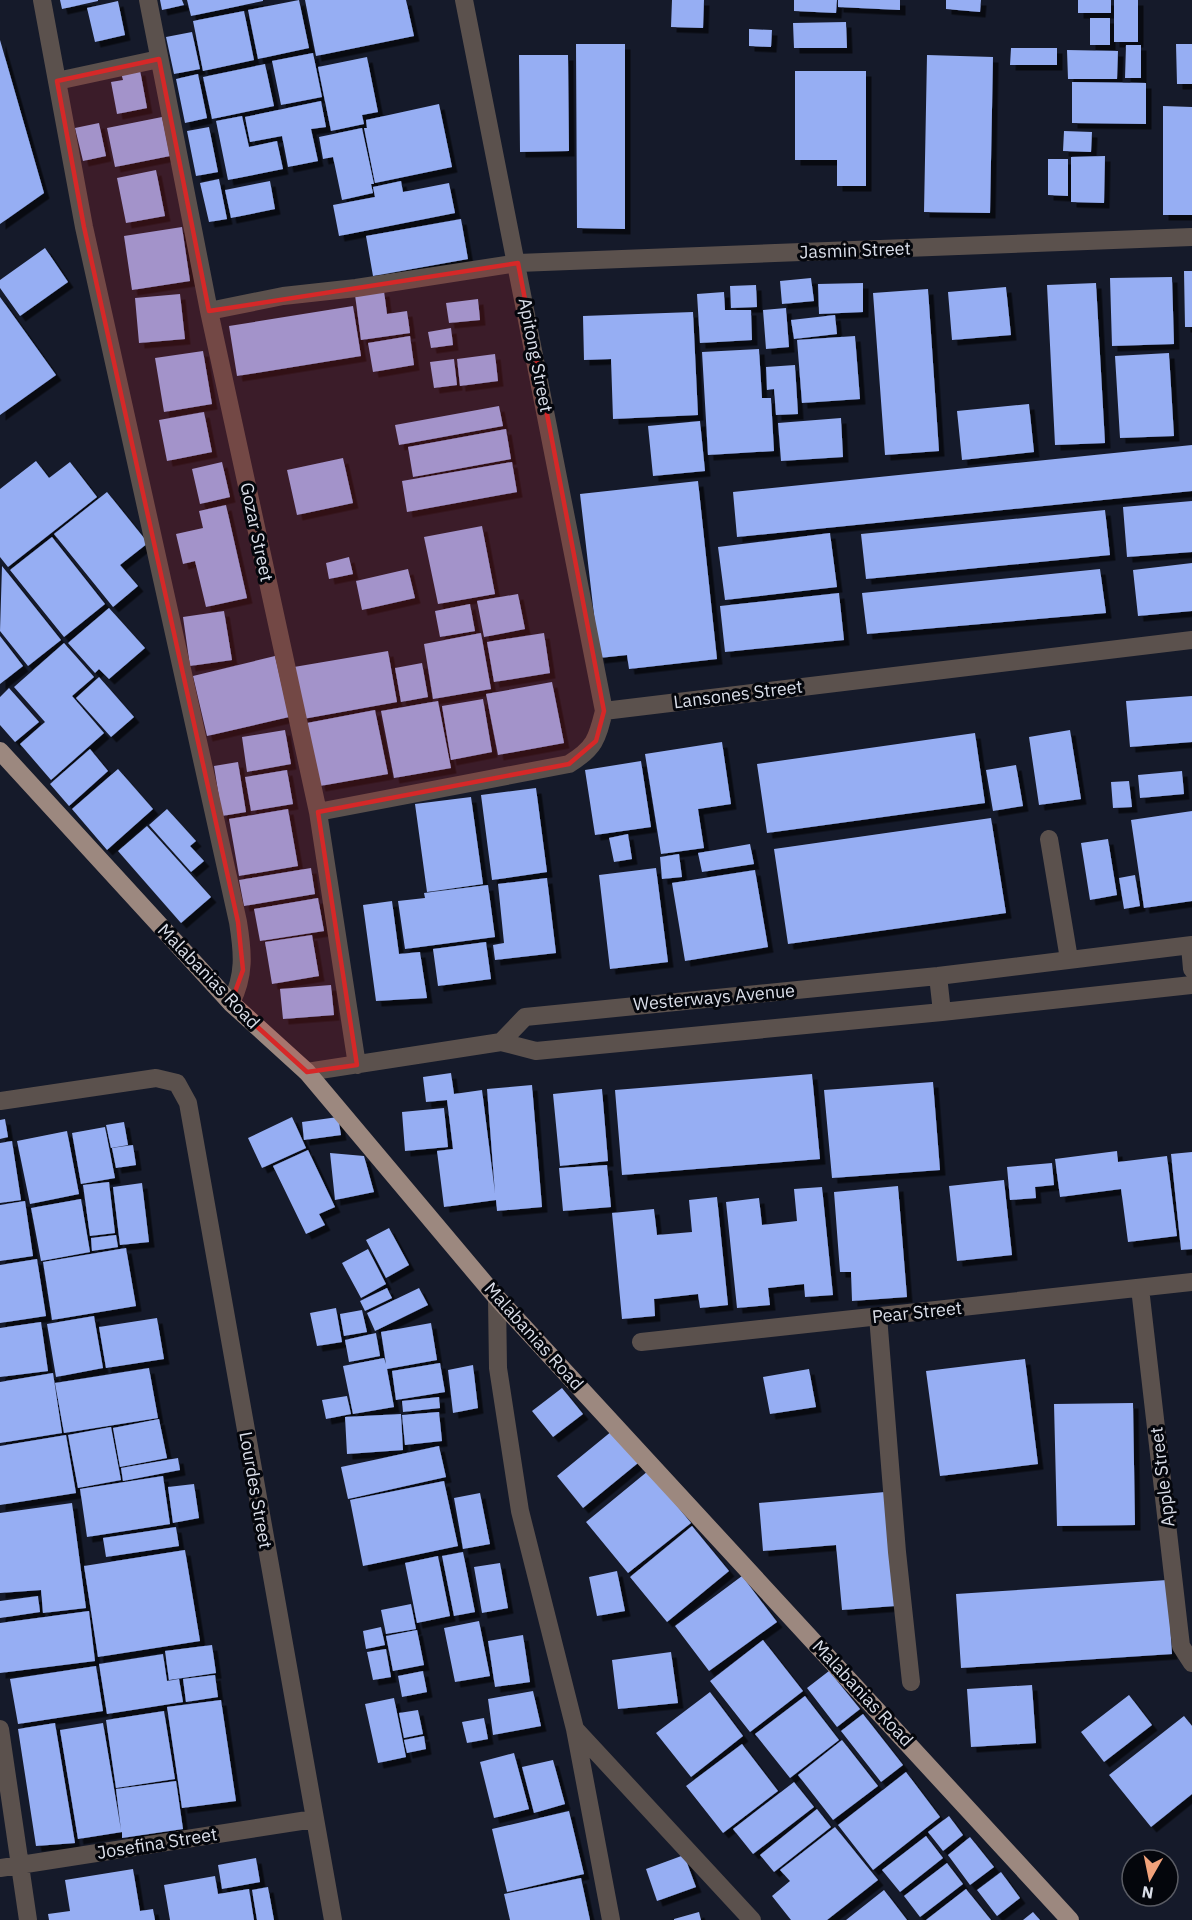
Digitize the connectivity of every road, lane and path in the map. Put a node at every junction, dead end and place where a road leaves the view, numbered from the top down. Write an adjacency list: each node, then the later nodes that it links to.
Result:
1 (42, 0): 5 (street)
2 (148, 0): 4 (street, Gozar Street)
3 (464, 0): 7 (street, Apitong Street)
4 (159, 59): 5 (street); 8 (street, Gozar Street)
5 (57, 81): 19 (street)
6 (1192, 237): 7 (street, Jasmin Street)
7 (518, 263): 8 (street, Jasmin Street); 10 (street, Apitong Street)
8 (209, 311): 12 (street, Gozar Street)
9 (1192, 640): 10 (street, Lansones Street)
10 (604, 711): 12 (street)
11 (0, 751): 19 (main road, Malabanias Road)
12 (318, 812): 22 (street, Gozar Street)
13 (1048, 839): 15 (street)
14 (1191, 946): 15 (street, Westerways Avenue); 16 (street, Westerways Avenue)
15 (1069, 959): 17 (street, Westerways Avenue)
16 (1192, 969)
17 (938, 975): 20 (street); 21 (street, Westerways Avenue)
18 (1192, 985): 20 (street, Westerways Avenue)
19 (231, 1003): 23 (main road, Malabanias Road)
20 (942, 1012): 21 (street, Westerways Avenue)
21 (501, 1041): 22 (street, Westerways Avenue)
22 (357, 1065): 23 (street, Westerways Avenue)
23 (307, 1072): 27 (main road, Malabanias Road)
24 (0, 1101): 34 (street, Lourdes Street)
25 (1192, 1282): 26 (street, Pear Street)
26 (1140, 1288): 28 (street, Pear Street); 30 (street, Apple Street)
27 (497, 1298): 33 (street); 41 (main road, Malabanias Road)
28 (878, 1316): 29 (street, Pear Street); 31 (street)
29 (642, 1342)
30 (1192, 1663)
31 (911, 1682)
32 (0, 1729): 35 (street)
33 (575, 1729): 39 (street); 40 (street)
34 (314, 1819): 35 (street, Josefina Street); 38 (street, Lourdes Street)
35 (20, 1864): 36 (street, Josefina Street); 37 (street)
36 (0, 1868)
37 (28, 1920)
38 (333, 1920)
39 (610, 1920)
40 (752, 1920)
41 (1070, 1920)

